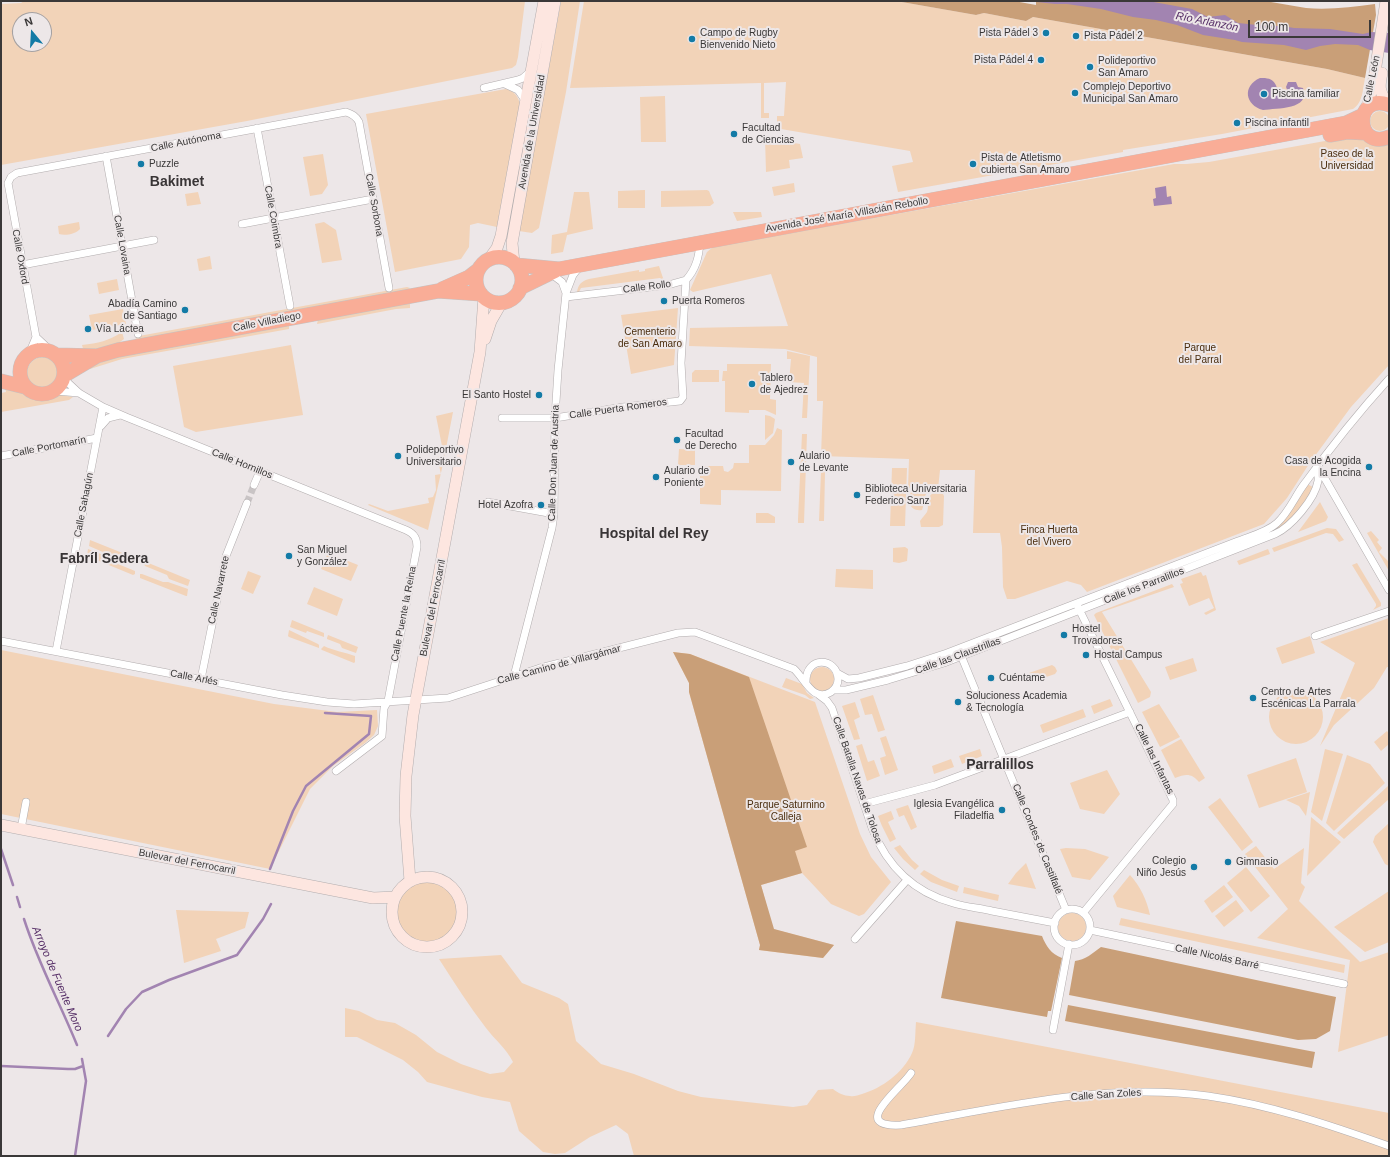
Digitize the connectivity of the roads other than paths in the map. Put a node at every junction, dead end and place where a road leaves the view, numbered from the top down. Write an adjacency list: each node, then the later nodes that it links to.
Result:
1 (544, 1): 5 (main road, Avenida de la Universidad)
2 (556, 1): 26 (main road, Avenida de la Universidad)
3 (1386, 3): 6 (main road, Calle León)
4 (1389, 30): 6 (main road, Calle León)
5 (531, 71): 7 (street); 9 (main road, Avenida de la Universidad)
6 (1377, 80): 10 (main road, Calle León); 11 (main road, Calle León)
7 (505, 84): 8 (street); 9 (street)
8 (484, 88)
9 (525, 100): 25 (main road, Avenida de la Universidad)
10 (1388, 104): 11 (highway, Avenida José María Villacián Rebollo)
11 (1364, 113): 14 (highway); 16 (highway, Avenida José María Villacián Rebollo)
12 (359, 122): 13 (street, Calle Autónoma); 19 (street, Calle Sorbona)
13 (257, 128): 17 (street, Calle Autónoma); 20 (street, Calle Coimbra)
14 (1366, 133): 15 (highway, Avenida José María Villacián Rebollo); 16 (highway, Avenida José María Villacián Rebollo)
15 (1389, 138)
16 (1178, 155): 23 (highway, Avenida José María Villacián Rebollo)
17 (106, 156): 18 (street, Calle Autónoma); 24 (street, Calle Lovaina)
18 (11, 177): 27 (street, Calle Oxford)
19 (373, 199): 20 (street); 32 (street, Calle Sorbona)
20 (274, 218): 21 (street); 38 (street, Calle Coimbra)
21 (242, 224)
22 (154, 240): 24 (street)
23 (700, 242): 28 (highway, Avenida José María Villacián Rebollo); 31 (street)
24 (122, 246): 27 (street); 39 (street, Calle Lovaina)
25 (489, 259): 26 (highway); 29 (highway)
26 (515, 264): 30 (highway, Avenida José María Villacián Rebollo); 33 (highway)
27 (22, 265): 40 (street, Calle Oxford)
28 (581, 265): 30 (highway, Avenida José María Villacián Rebollo); 35 (street, Calle Don Juan de Austria)
29 (478, 270): 34 (highway, Calle Villadiego); 36 (highway)
30 (555, 271): 33 (highway, Avenida José María Villacián Rebollo); 35 (street)
31 (686, 280): 35 (street, Calle Rollo); 56 (street, Calle Puerta Romeros)
32 (389, 288)
33 (520, 288): 37 (highway)
34 (438, 291): 36 (highway, Calle Villadiego); 44 (highway, Calle Villadiego)
35 (566, 295): 56 (street, Calle Don Juan de Austria)
36 (483, 296): 37 (highway); 41 (main road, Bulevar del Ferrocarril)
37 (502, 302): 41 (main road, Bulevar del Ferrocarril)
38 (290, 306)
39 (138, 334)
40 (36, 337): 42 (street); 43 (street)
41 (480, 352): 91 (main road, Bulevar del Ferrocarril)
42 (29, 354): 43 (highway); 45 (highway)
43 (55, 354): 44 (highway, Calle Villadiego); 47 (highway)
44 (97, 356): 47 (highway, Calle Villadiego)
45 (20, 366): 46 (highway); 50 (highway)
46 (1, 374)
47 (64, 377): 51 (highway); 52 (street, Calle Hornillos)
48 (1389, 379): 60 (street)
49 (1, 381): 50 (highway)
50 (25, 387): 51 (highway)
51 (55, 391): 52 (street, Calle Hornillos)
52 (79, 393): 53 (street, Calle Hornillos)
53 (103, 407): 54 (street, Calle Hornillos); 57 (street, Calle Sahagún)
54 (120, 415): 57 (street); 61 (street, Calle Hornillos)
55 (502, 418): 56 (street, Calle Puerta Romeros)
56 (555, 418): 67 (street, Calle Don Juan de Austria)
57 (99, 429): 58 (street, Calle Sahagún)
58 (97, 438): 59 (street, Calle Portomarín); 81 (street, Calle Sahagún)
59 (1, 456)
60 (1316, 469): 63 (street, Calle los Parralillos); 64 (street); 69 (street, Calle los Parralillos)
61 (260, 471): 62 (street); 68 (street, Calle Hornillos)
62 (254, 485)
63 (1314, 492): 64 (street); 71 (street, Calle los Parralillos)
64 (1333, 494): 73 (street)
65 (488, 502): 67 (street)
66 (247, 503): 87 (street, Calle Navarrete)
67 (554, 514): 86 (street, Calle Don Juan de Austria)
68 (406, 530): 92 (street, Calle Puente la Reina)
69 (1238, 541): 70 (street, Calle los Parralillos); 71 (street, Calle los Parralillos)
70 (1197, 556): 71 (street); 72 (street, Calle los Parralillos)
71 (1208, 561): 75 (street, Calle los Parralillos)
72 (1120, 586): 74 (street, Calle los Parralillos); 75 (street)
73 (1389, 590)
74 (1076, 603): 75 (street, Calle las Infantas); 77 (street, Calle las Claustrillas)
75 (1080, 610): 82 (street, Calle las Claustrillas); 94 (street, Calle las Infantas)
76 (1389, 611): 78 (street)
77 (997, 634): 80 (street, Calle las Claustrillas); 82 (street)
78 (1315, 636)
79 (1, 641): 81 (street, Calle Arlés)
80 (958, 649): 82 (street, Calle Condes de Castilfalé); 85 (street, Calle las Claustrillas)
81 (56, 651): 87 (street, Calle Arlés)
82 (961, 656): 89 (street, Calle las Claustrillas); 95 (street, Calle Condes de Castilfalé)
83 (810, 668): 84 (street, Calle Camino de Villargámar); 85 (street); 88 (street)
84 (794, 669): 86 (street, Calle Camino de Villargámar); 88 (street, Calle Camino de Villargámar)
85 (837, 673): 89 (street)
86 (514, 676): 91 (street, Calle Camino de Villargámar)
87 (201, 679): 92 (street, Calle Arlés)
88 (806, 683): 90 (street)
89 (833, 690): 90 (street); 93 (street, Calle Batalla Navas de Tolosa)
90 (819, 695): 93 (street, Calle Batalla Navas de Tolosa)
91 (416, 700): 92 (street, Calle Camino de Villargámar); 101 (main road, Bulevar del Ferrocarril)
92 (388, 701): 96 (street)
93 (832, 708): 98 (street, Calle Batalla Navas de Tolosa)
94 (1130, 712): 95 (street); 107 (street, Calle las Infantas)
95 (1004, 759): 98 (street); 106 (street, Calle Condes de Castilfalé)
96 (336, 771)
97 (26, 802): 100 (street)
98 (864, 804): 102 (street, Calle Batalla Navas de Tolosa)
99 (1, 825): 100 (main road, Bulevar del Ferrocarril)
100 (21, 829): 104 (main road, Bulevar del Ferrocarril)
101 (414, 880): 103 (main road); 105 (main road)
102 (907, 880): 108 (street, Calle Batalla Navas de Tolosa); 110 (street)
103 (395, 897): 104 (main road, Bulevar del Ferrocarril); 105 (main road)
104 (373, 898): 105 (main road, Bulevar del Ferrocarril)
105 (392, 908)
106 (1066, 910): 107 (street); 108 (street)
107 (1083, 913): 109 (street)
108 (1055, 923): 111 (street)
109 (1090, 930): 111 (street); 112 (street, Calle Nicolás Barré)
110 (855, 939)
111 (1069, 944): 113 (street)
112 (1344, 984)
113 (1052, 1030)
114 (911, 1073): 115 (street, Calle San Zoles)
115 (1389, 1146)

